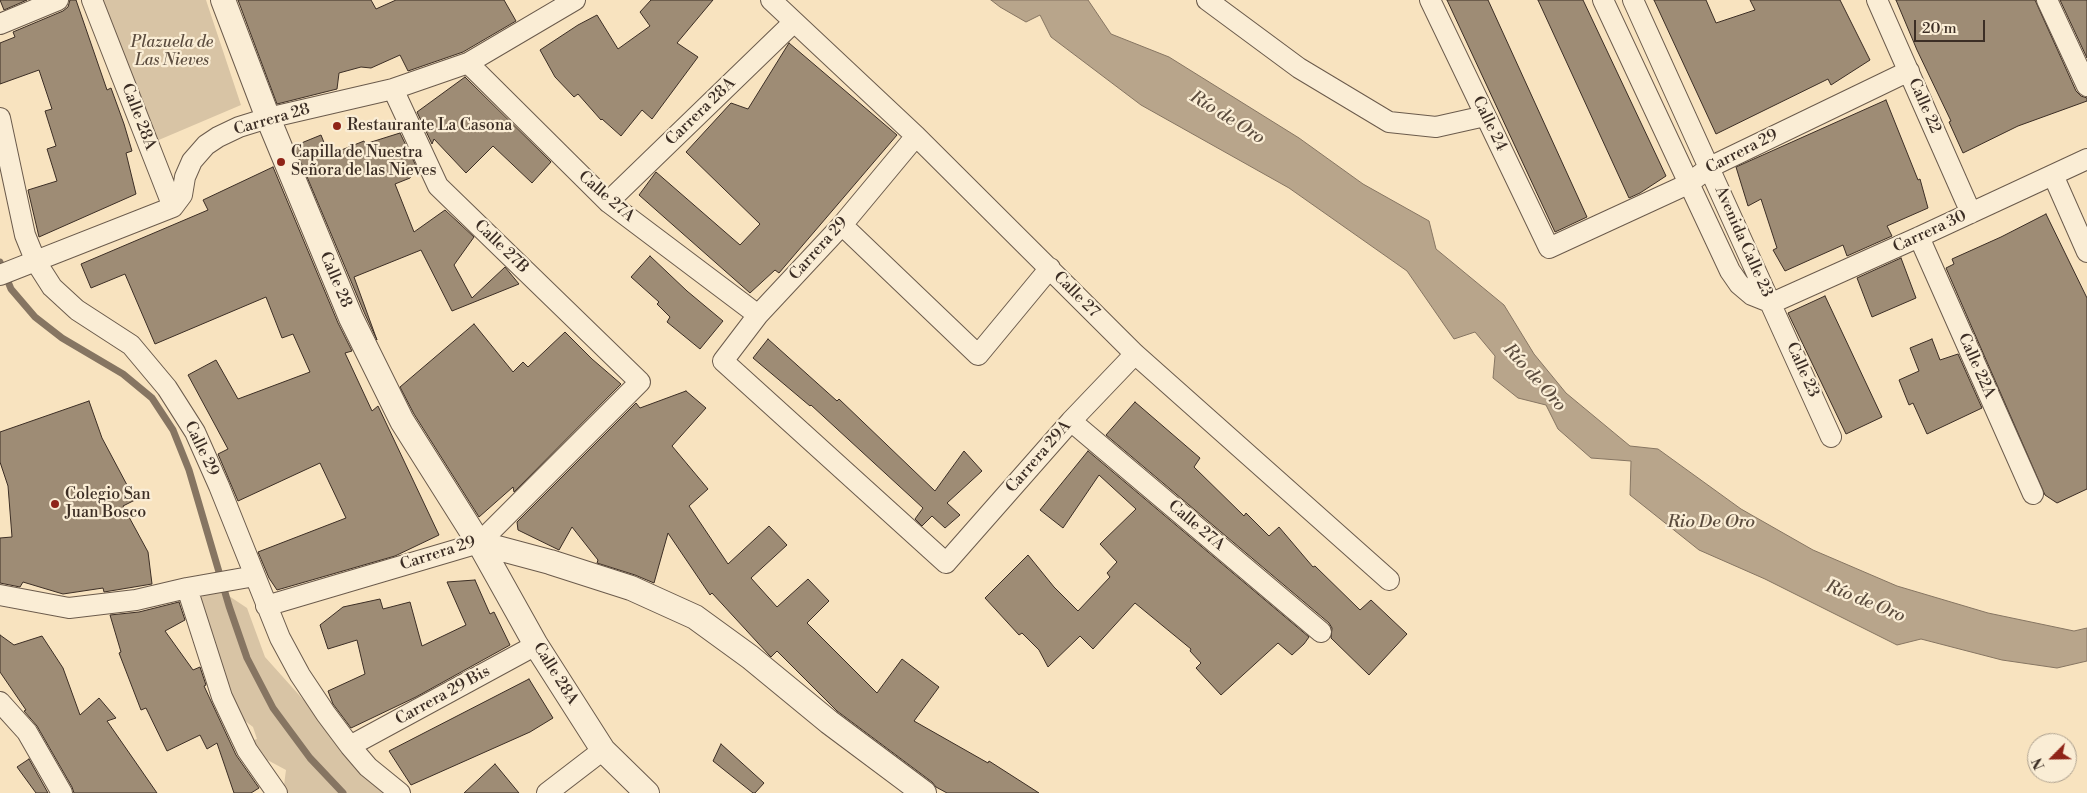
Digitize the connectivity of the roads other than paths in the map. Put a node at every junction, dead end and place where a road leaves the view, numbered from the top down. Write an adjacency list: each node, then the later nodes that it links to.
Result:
1 (58, 0): 13 (street)
2 (92, 0): 27 (street, Calle 28A)
3 (223, 0): 20 (street, Calle 28)
4 (575, 0): 14 (street, Carrera 28)
5 (771, 0): 12 (street, Calle 27)
6 (1207, 0): 18 (street)
7 (1430, 0): 18 (street, Calle 24)
8 (1603, 0): 25 (street, Avenida Calle 23)
9 (1633, 0): 23 (street, Avenida Calle 23)
10 (1877, 0): 15 (street, Calle 22)
11 (2048, 0): 16 (street)
12 (794, 22): 21 (street, Calle 27); 26 (street, Carrera 28A)
13 (0, 24)
14 (468, 63): 17 (street, Carrera 28); 26 (street, Calle 27A)
15 (1908, 71): 23 (street, Carrera 29); 28 (street, Calle 22)
16 (2087, 86)
17 (393, 90): 20 (street, Carrera 28); 38 (street, Calle 27B)
18 (1485, 116): 31 (street, Calle 24)
19 (0, 118): 34 (street, Calle 29)
20 (268, 118): 27 (street, Carrera 28); 42 (street, Calle 28)
21 (916, 136): 29 (street, Carrera 29); 33 (street, Calle 27)
22 (2087, 159): 24 (street, Carrera 30)
23 (1710, 167): 25 (street, Carrera 29); 35 (street, Avenida Calle 23)
24 (2053, 175): 28 (street, Carrera 30); 32 (street)
25 (1688, 184): 31 (street, Carrera 29); 35 (street, Avenida Calle 23)
26 (608, 202): 36 (street, Calle 27A)
27 (173, 207): 34 (street)
28 (1971, 212): 30 (street, Carrera 30)
29 (842, 225): 33 (street); 36 (street, Carrera 29)
30 (1919, 237): 35 (street, Carrera 30); 41 (street, Calle 22A)
31 (1549, 248)
32 (2087, 252)
33 (1050, 268): 37 (street, Calle 27)
34 (18, 269): 44 (street, Calle 29)
35 (1772, 303): 40 (street, Calle 23)
36 (758, 316): 43 (street, Carrera 29)
37 (1135, 354): 39 (street, Carrera 29A); 45 (street, Calle 27)
38 (640, 382): 42 (street, Carrera 29)
39 (1071, 421): 43 (street, Carrera 29A); 49 (street, Calle 27A)
40 (1832, 437)
41 (2033, 494)
42 (479, 543): 48 (street, Carrera 29); 50 (street, Calle 28A); 59 (street)
43 (946, 563)
44 (255, 576): 46 (street); 48 (street, Calle 29)
45 (1389, 580)
46 (191, 588): 47 (street); 55 (street)
47 (0, 595)
48 (266, 606): 52 (street, Calle 29)
49 (1321, 632)
50 (536, 645): 52 (street, Carrera 29 Bis); 53 (street, Calle 28A)
51 (0, 702): 54 (street)
52 (350, 746): 56 (street, Calle 29)
53 (603, 750): 57 (street); 58 (street, Calle 28A)
54 (62, 793)
55 (277, 793)
56 (400, 793)
57 (547, 793)
58 (647, 793)
59 (924, 793)

